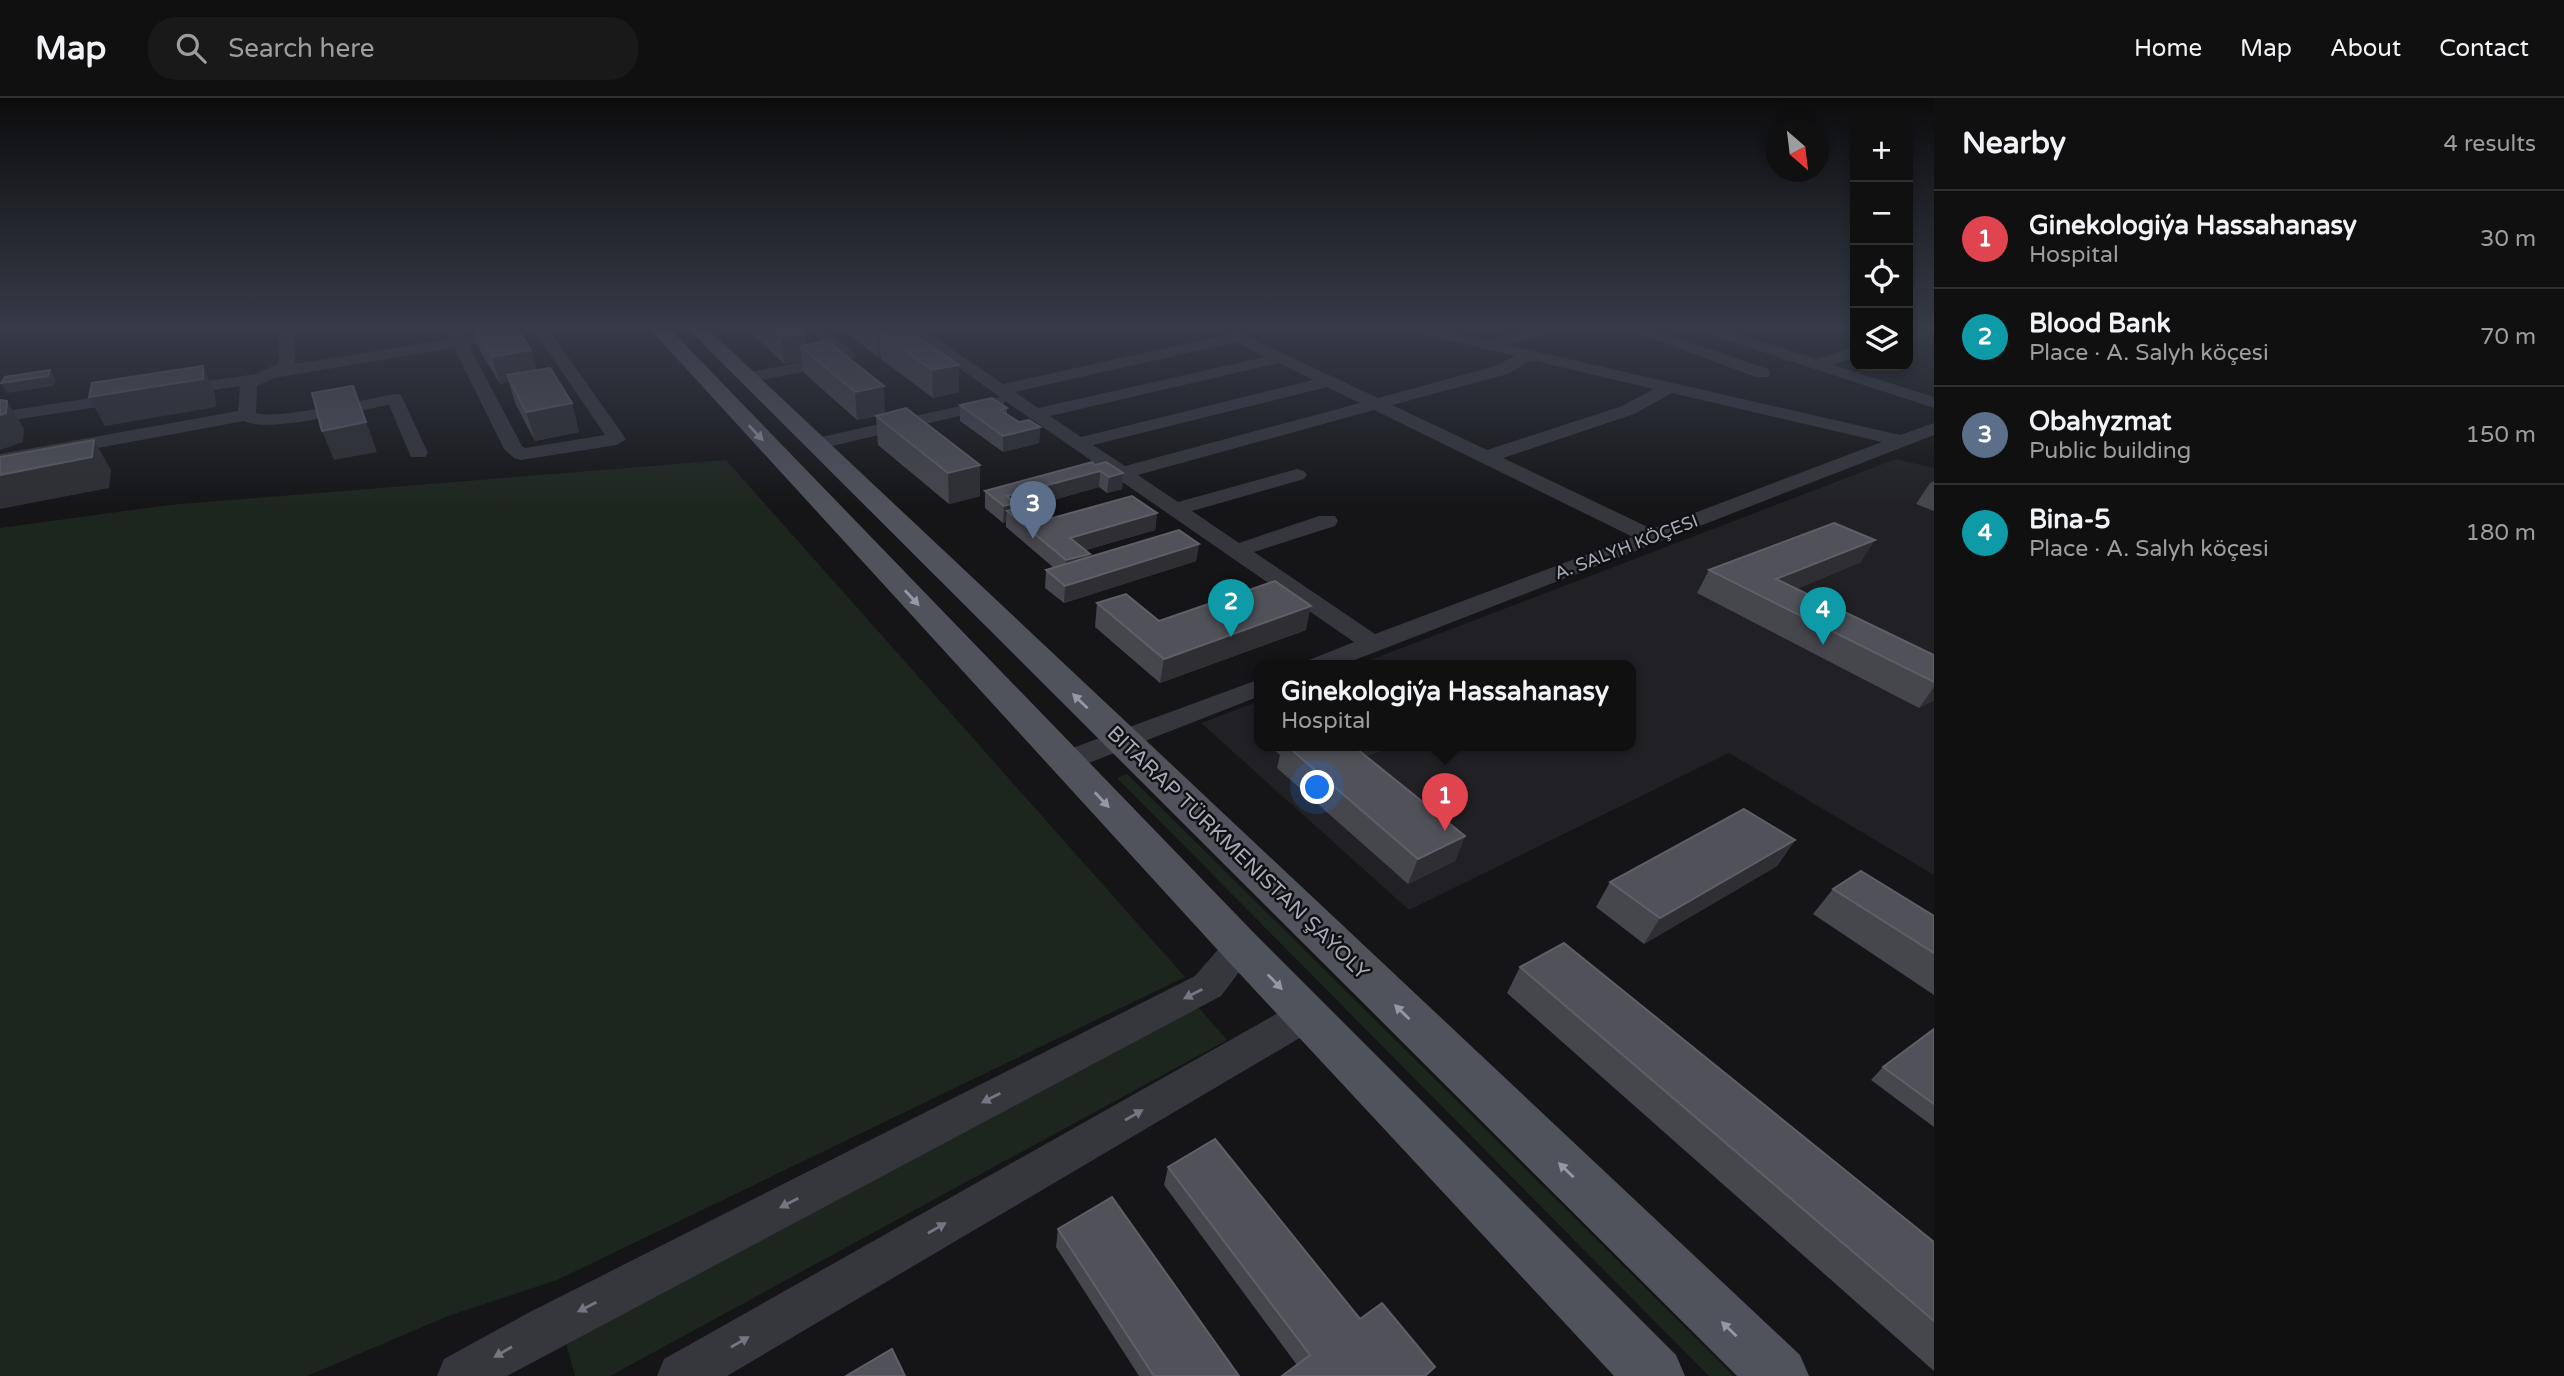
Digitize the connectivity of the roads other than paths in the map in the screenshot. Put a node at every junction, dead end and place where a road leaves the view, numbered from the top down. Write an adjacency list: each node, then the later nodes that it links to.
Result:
1 (187, 389): 22 (street)
2 (249, 389): 20 (street)
3 (489, 389): 4 (street)
4 (575, 389)
5 (715, 389): 41 (main road, one-way to 41)
6 (758, 389): 26 (main road, BITARAP TÜRKMENISTAN ŞAÝOLY)
7 (997, 389): 16 (street)
8 (1032, 389): 16 (street)
9 (1146, 389): 19 (street)
10 (1298, 389): 25 (street)
11 (1345, 389): 18 (street)
12 (1434, 389): 18 (street)
13 (1668, 389): 29 (street)
14 (1672, 389): 24 (street)
15 (1889, 389): 17 (street)
16 (1006, 395): 19 (street); 26 (street)
17 (1934, 403)
18 (1378, 405): 29 (street); 31 (street)
19 (1035, 414): 25 (street)
20 (247, 415): 22 (street); 28 (street)
21 (0, 417): 22 (street)
22 (71, 426): 30 (street)
23 (1934, 429): 24 (street, A. SALYH KÖÇESI)
24 (1901, 442): 27 (street); 35 (street, A. SALYH KÖÇESI)
25 (1078, 443): 31 (street)
26 (815, 444): 40 (main road, BITARAP TÜRKMENISTAN ŞAÝOLY, one-way to 26)
27 (1934, 449)
28 (418, 453)
29 (1486, 457): 35 (street)
30 (0, 460)
31 (1121, 473): 33 (street)
32 (1297, 475): 33 (street)
33 (1175, 509): 36 (street)
34 (1327, 521): 36 (street)
35 (1651, 537): 37 (street, A. SALYH KÖÇESI)
36 (1236, 551): 37 (street)
37 (1373, 644): 38 (street, A. SALYH KÖÇESI)
38 (1331, 660)
39 (1254, 689): 40 (street)
40 (1121, 740): 41 (street); 47 (main road, BITARAP TÜRKMENISTAN ŞAÝOLY, one-way to 40)
41 (1066, 761): 42 (main road, one-way to 42)
42 (1241, 947): 43 (main road, one-way to 43); 44 (street, one-way to 44)
43 (1307, 1015): 45 (street, one-way to 43); 46 (main road)
44 (461, 1376)
45 (681, 1376)
46 (1655, 1376)
47 (1779, 1376)

